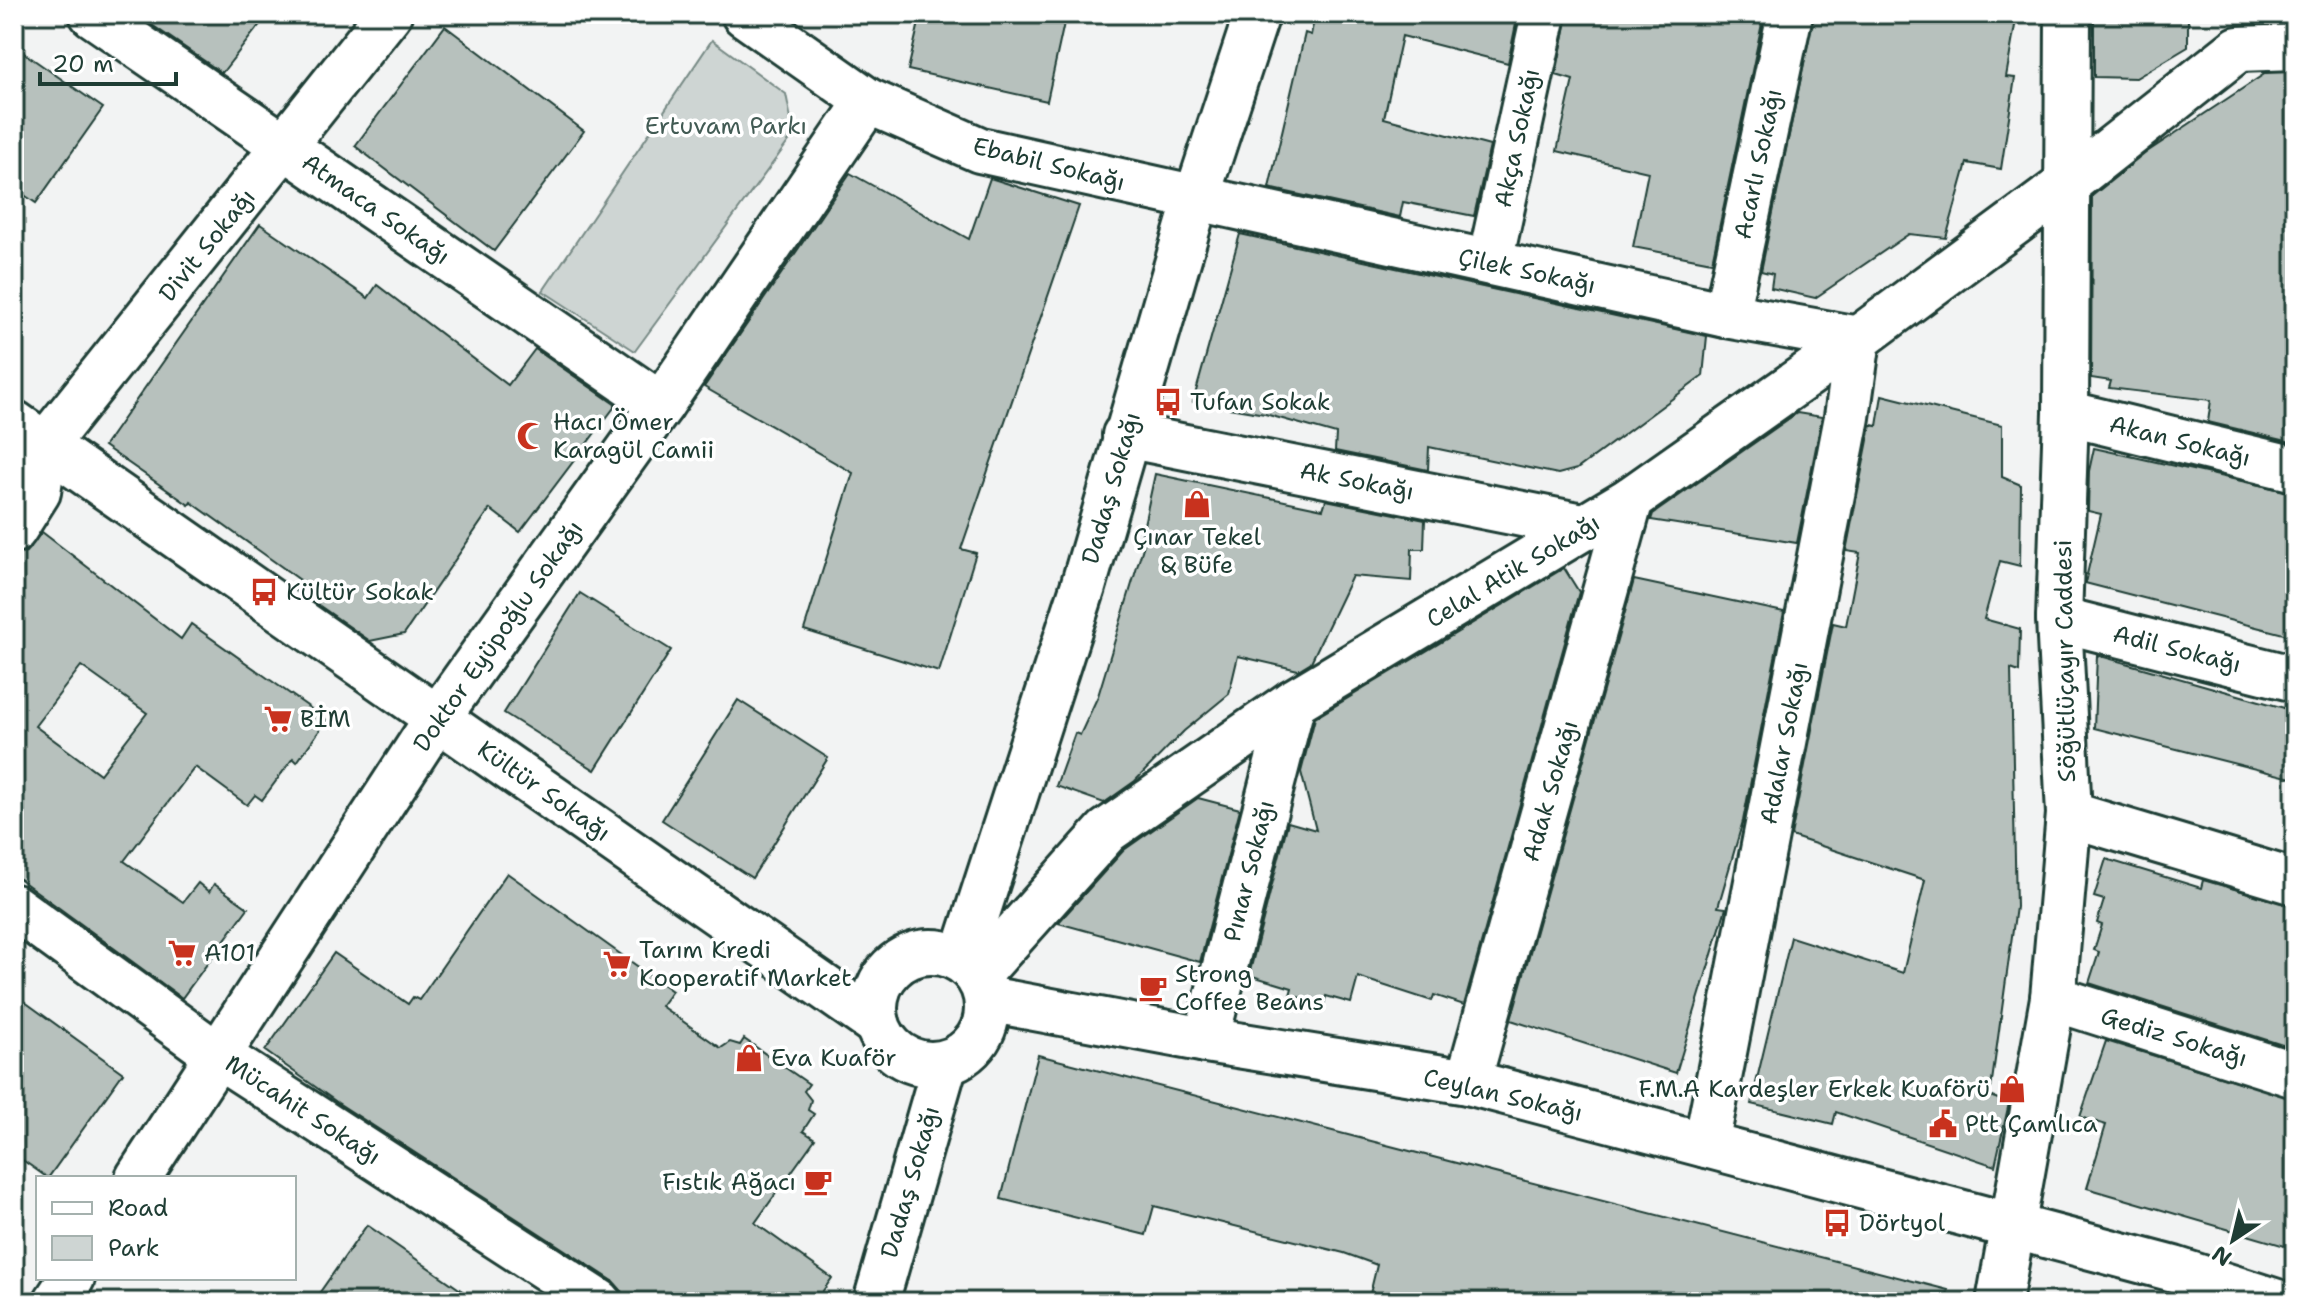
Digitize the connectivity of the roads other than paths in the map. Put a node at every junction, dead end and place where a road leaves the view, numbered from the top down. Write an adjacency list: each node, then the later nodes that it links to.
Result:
1 (92, 14): 10 (street, Atmaca Sokağı)
2 (389, 14): 10 (street, Divit Sokağı)
3 (744, 14): 9 (street, Ebabil Sokağı)
4 (1257, 14): 12 (street, Dadaş Sokağı)
5 (1544, 14): 13 (street, Akça Sokağı)
6 (1790, 14): 14 (street, Acarlı Sokağı)
7 (2068, 14): 11 (street, Söğütlüçayır Caddesi)
8 (2295, 47): 11 (street, Celal Atik Sokağı)
9 (868, 101): 12 (street, Ebabil Sokağı); 16 (street, Doktor Eyüpoğlu Sokağı)
10 (286, 147): 16 (street, Atmaca Sokağı); 19 (street, Divit Sokağı)
11 (2067, 184): 15 (street, Celal Atik Sokağı); 17 (street, Söğütlüçayır Caddesi)
12 (1196, 199): 13 (street, Çilek Sokağı); 18 (street, Dadaş Sokağı)
13 (1490, 262): 14 (street, Çilek Sokağı)
14 (1726, 315): 15 (street, Çilek Sokağı)
15 (1858, 339): 21 (street, Celal Atik Sokağı); 39 (street, Adalar Sokağı)
16 (661, 405): 27 (street, Doktor Eyüpoğlu Sokağı)
17 (2066, 413): 20 (street, Akan Sokağı); 24 (street, Söğütlüçayır Caddesi)
18 (1125, 435): 22 (street, Ak Sokağı); 31 (street, Dadaş Sokağı)
19 (24, 445): 23 (street); 27 (street, Kültür Sokağı)
20 (2295, 469)
21 (1631, 499): 22 (street, Celal Atik Sokağı); 38 (street, Adak Sokağı)
22 (1588, 527): 26 (street, Celal Atik Sokağı)
23 (14, 530)
24 (2059, 619): 25 (street, Adil Sokağı); 28 (street, Söğütlüçayır Caddesi)
25 (2295, 679)
26 (1293, 702): 31 (street, Celal Atik Sokağı); 34 (street, Pınar Sokağı)
27 (438, 717): 33 (street, Kültür Sokağı); 35 (street, Doktor Eyüpoğlu Sokağı)
28 (2069, 814): 29 (street); 32 (street, Söğütlüçayır Caddesi)
29 (2295, 882)
30 (14, 907): 35 (street, Mücahit Sokağı)
31 (976, 978): 33 (street); 34 (street, Ceylan Sokağı); 36 (street)
32 (2053, 998): 37 (street, Gediz Sokağı); 41 (street, Söğütlüçayır Caddesi)
33 (877, 1024): 36 (street)
34 (1206, 1040): 38 (street, Ceylan Sokağı)
35 (219, 1056): 40 (street, Doktor Eyüpoğlu Sokağı); 44 (street, Mücahit Sokağı)
36 (945, 1063): 45 (street, Dadaş Sokağı)
37 (2295, 1075)
38 (1468, 1082): 39 (street, Ceylan Sokağı)
39 (1706, 1145): 41 (street, Ceylan Sokağı)
40 (139, 1176)
41 (2012, 1226): 46 (street, Söğütlüçayır Caddesi); 47 (street, Ceylan Sokağı)
42 (71, 1280): 43 (street)
43 (56, 1302)
44 (599, 1302)
45 (876, 1302)
46 (1999, 1302)
47 (2277, 1302)

